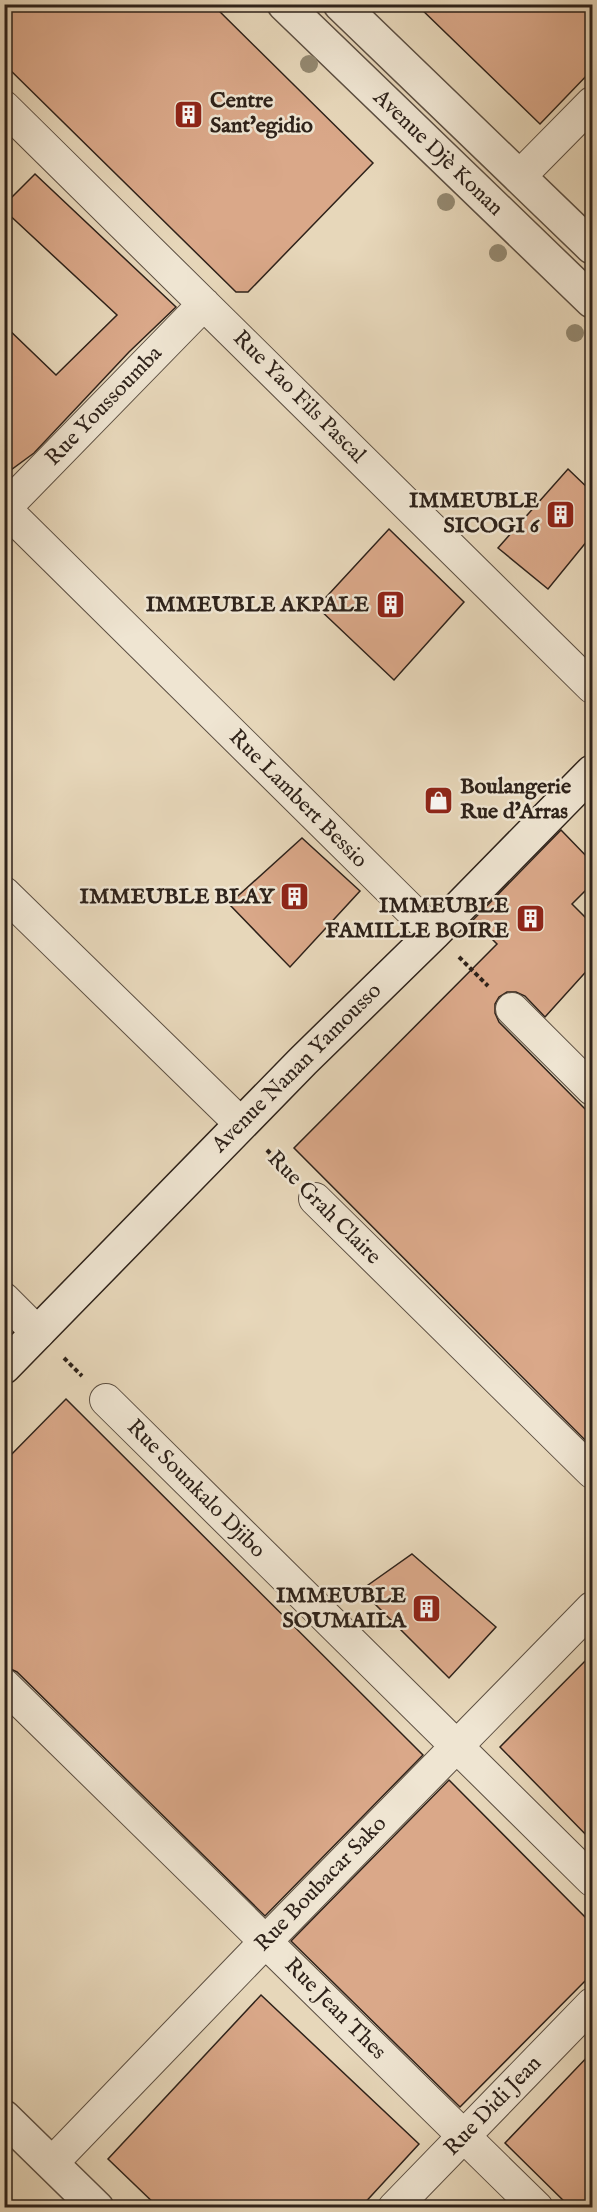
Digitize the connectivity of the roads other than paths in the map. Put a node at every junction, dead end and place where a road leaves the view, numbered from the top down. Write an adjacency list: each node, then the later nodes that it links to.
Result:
1 (284, 4): 7 (street, Avenue Djè Konan)
2 (340, 4): 5 (street, Avenue Djè Konan)
3 (592, 103): 5 (street)
4 (4, 107): 8 (street, Rue Yao Fils Pascal)
5 (519, 177): 6 (street, Avenue Djè Konan)
6 (592, 247)
7 (592, 301)
8 (204, 304): 9 (street, Rue Youssoumba); 10 (street, Rue Yao Fils Pascal)
9 (5, 508): 13 (street, Rue Lambert Bessio)
10 (592, 687)
11 (592, 772): 13 (street, Avenue Nanan Yamousso)
12 (4, 892): 16 (street)
13 (434, 933): 16 (street, Avenue Nanan Yamousso)
14 (512, 1009): 15 (street)
15 (592, 1089)
16 (241, 1124): 19 (street, Avenue Nanan Yamousso)
17 (315, 1199): 22 (street, Rue Grah Claire)
18 (4, 1299): 19 (street)
19 (38, 1333): 20 (street, Avenue Nanan Yamousso)
20 (4, 1367)
21 (106, 1400): 25 (street, Rue Sounkalo Djibo)
22 (592, 1472)
23 (592, 1608): 25 (street, Rue Boubacar Sako)
24 (4, 1685): 27 (street, Rue Jean Thes)
25 (457, 1746): 26 (street, Rue Sounkalo Djibo); 27 (street, Rue Boubacar Sako)
26 (592, 1880)
27 (266, 1941): 30 (street, Rue Jean Thes); 31 (street, Rue Boubacar Sako)
28 (592, 2004): 30 (street, Rue Didi Jean)
29 (4, 2117): 31 (street)
30 (464, 2136): 33 (street, Rue Didi Jean); 34 (street, Rue Jean Thes)
31 (52, 2163): 32 (street)
32 (97, 2208)
33 (394, 2208)
34 (537, 2208)

